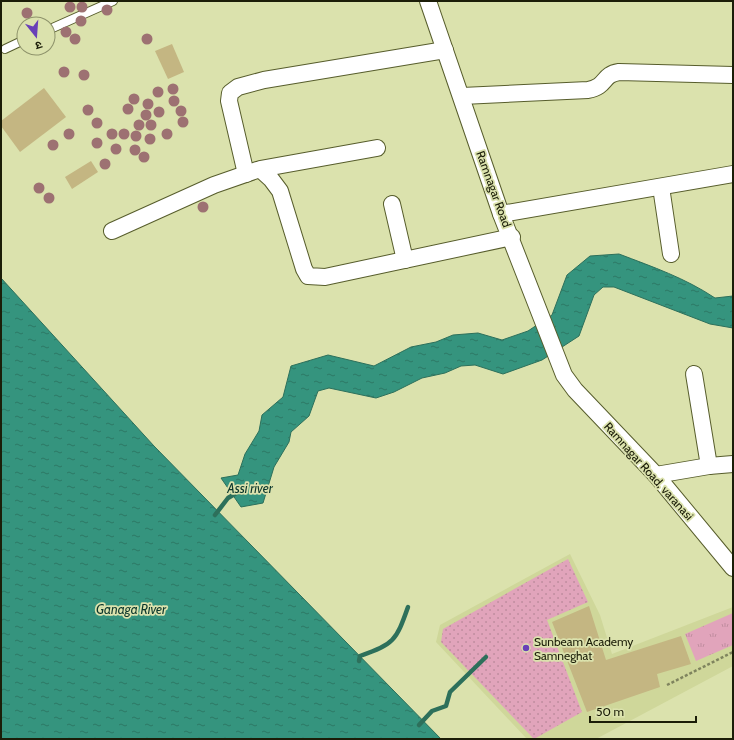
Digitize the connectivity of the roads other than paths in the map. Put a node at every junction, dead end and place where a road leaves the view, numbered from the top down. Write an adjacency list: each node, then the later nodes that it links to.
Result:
1 (113, 1): 3 (lane)
2 (428, 1): 6 (street, Ramnagar Road)
3 (56, 26)
4 (16, 44): 5 (lane)
5 (5, 49)
6 (445, 50): 8 (street, Ramnagar Road); 10 (street)
7 (733, 75): 8 (street)
8 (462, 96): 14 (street, Ramnagar Road)
9 (377, 148): 10 (street)
10 (253, 172): 15 (street); 18 (street)
11 (733, 174): 12 (street)
12 (661, 187): 14 (street); 17 (street)
13 (392, 204): 18 (street)
14 (501, 214): 16 (street, Ramnagar Road)
15 (112, 231)
16 (512, 237): 18 (street); 20 (street, Ramnagar Road)
17 (671, 254)
18 (405, 260)
19 (694, 374): 22 (street)
20 (564, 375): 23 (street, Ramnagar Road, varanasi)
21 (733, 464): 22 (street)
22 (709, 466): 23 (street)
23 (656, 475): 24 (street, Ramnagar Road, varanasi)
24 (730, 560)

